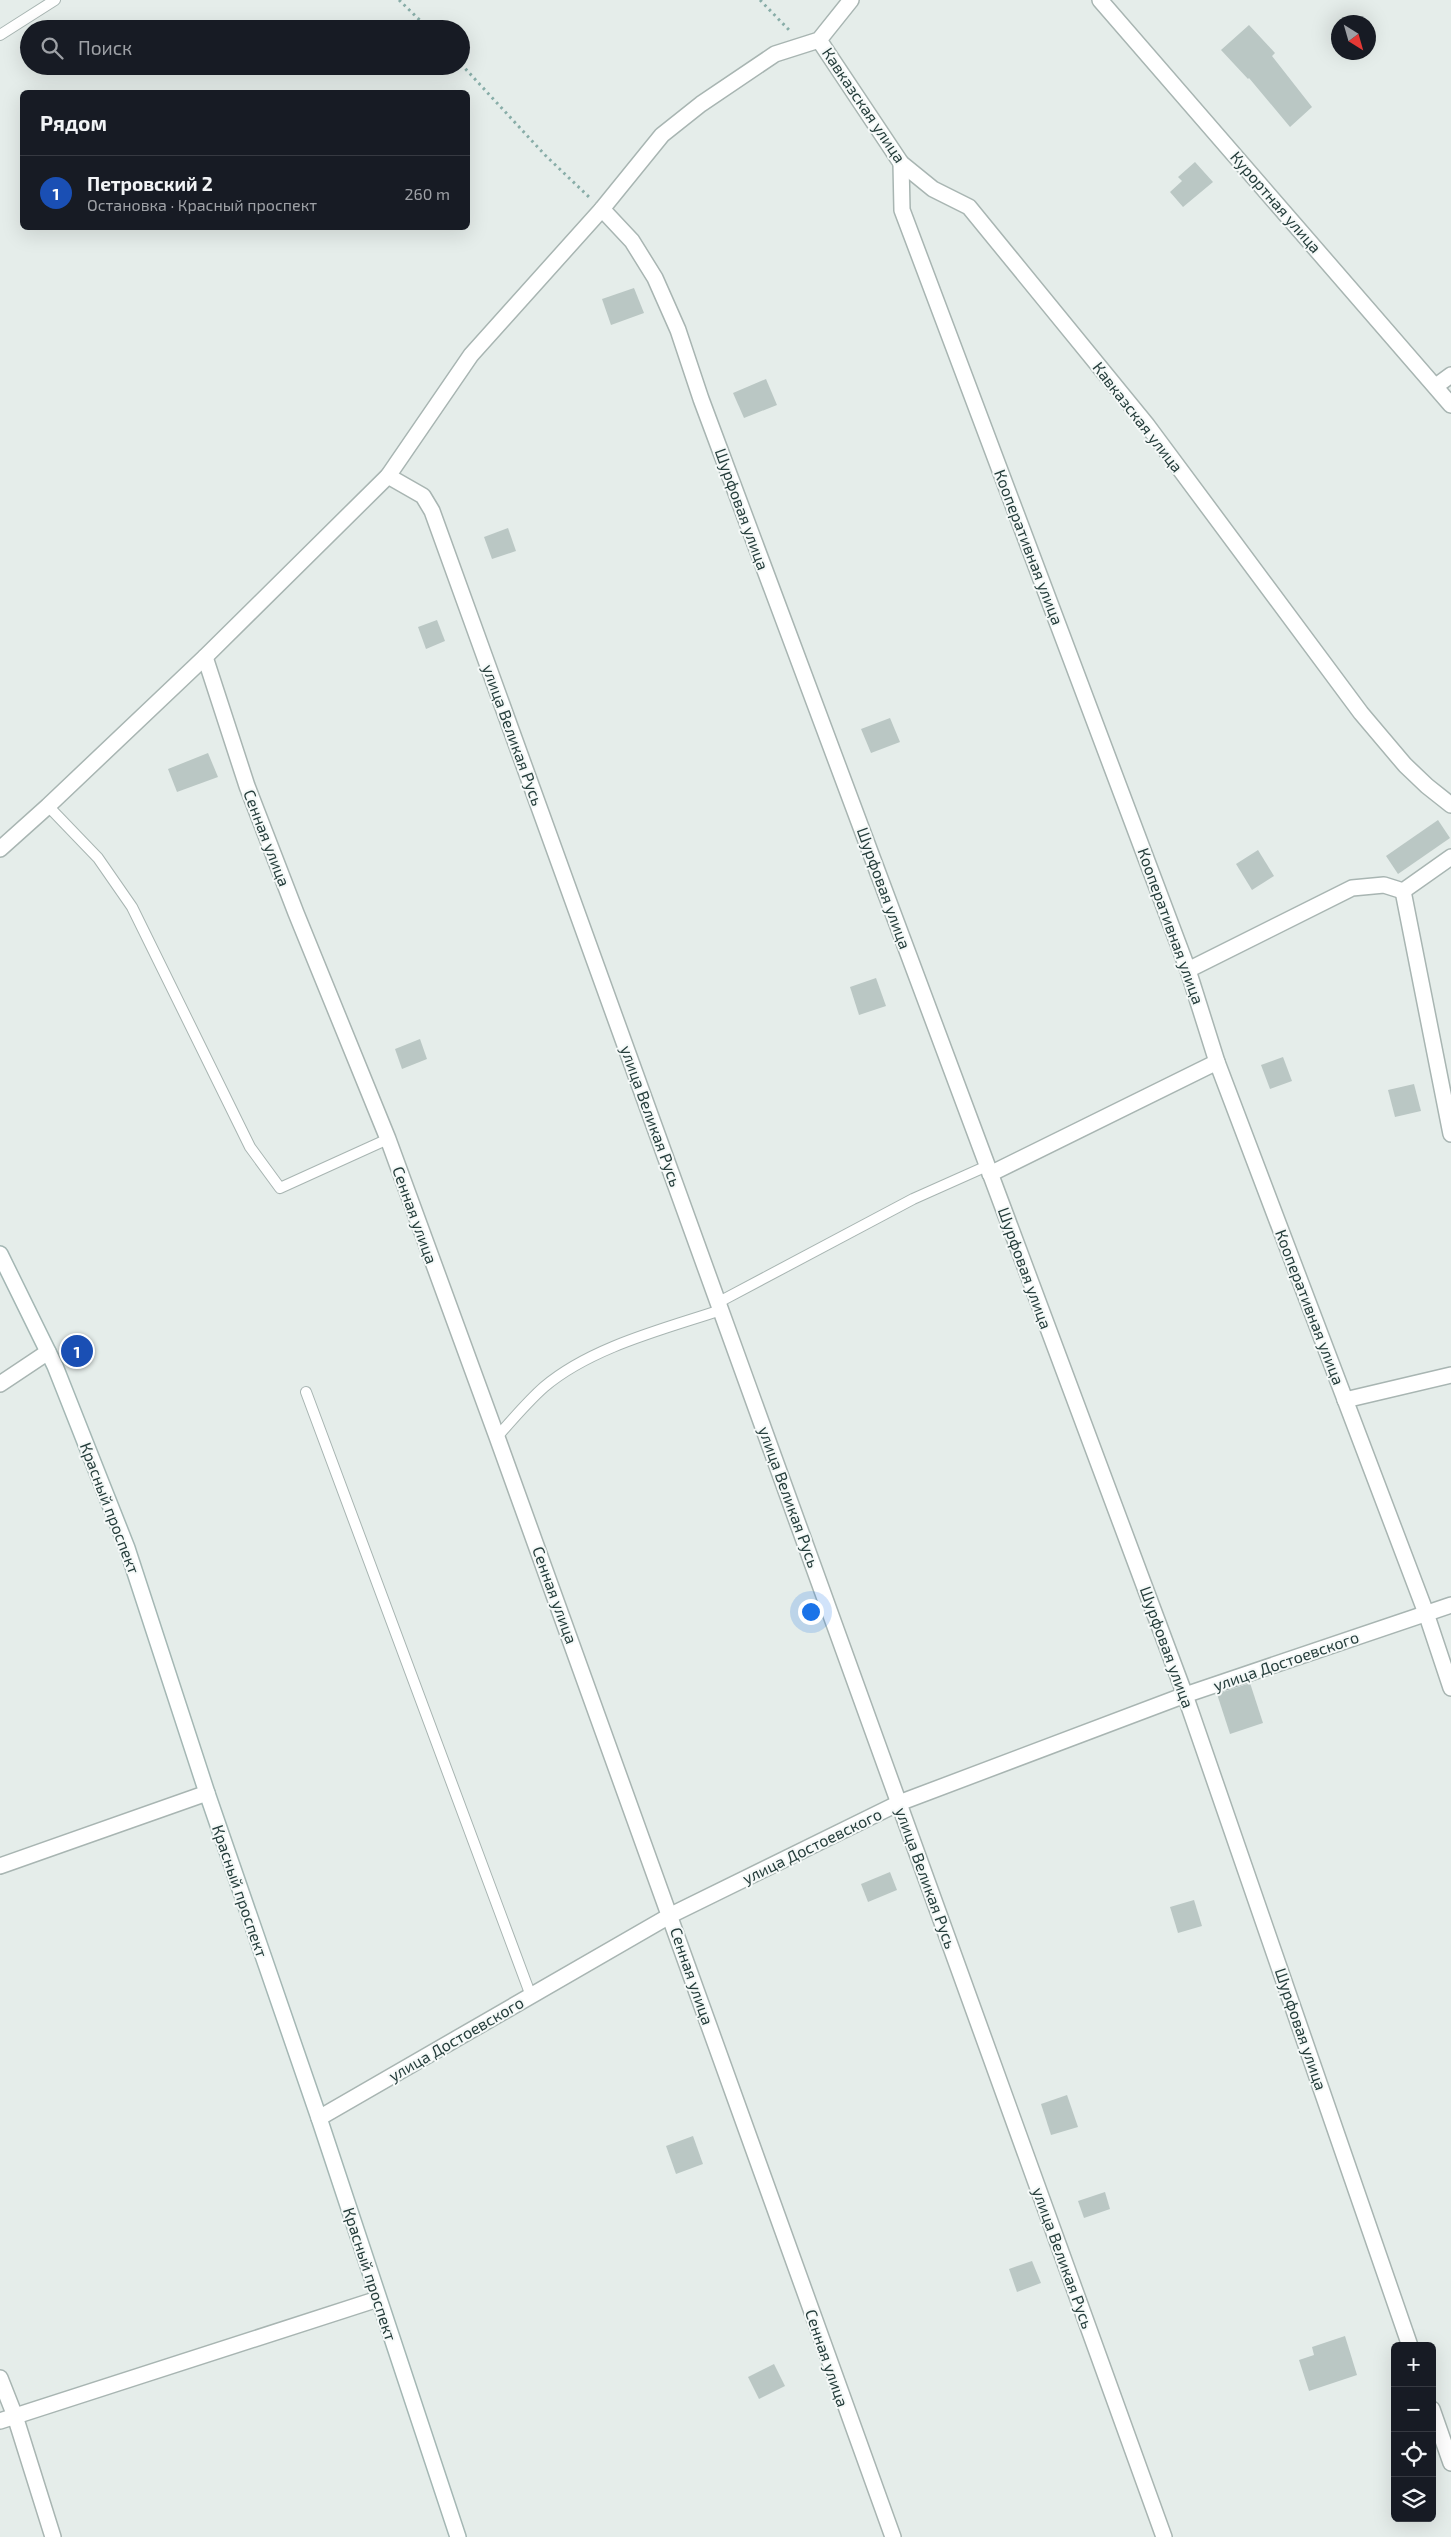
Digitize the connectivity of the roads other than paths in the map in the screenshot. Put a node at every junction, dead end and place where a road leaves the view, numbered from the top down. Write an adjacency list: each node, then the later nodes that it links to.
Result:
1 (55, 0): 4 (lane)
2 (851, 0): 7 (street)
3 (1100, 0): 11 (street, Курортная улица)
4 (24, 20)
5 (20, 22): 6 (lane)
6 (0, 35)
7 (819, 40): 8 (street, Кавказская улица); 9 (street)
8 (901, 163): 15 (street, Кавказская улица); 20 (street, Кооперативная улица)
9 (602, 209): 13 (street); 24 (street, Шурфовая улица)
10 (1451, 375): 11 (street)
11 (1436, 386): 12 (street, Курортная улица)
12 (1451, 405)
13 (388, 476): 14 (street); 26 (street, улица Великая Русь)
14 (206, 657): 16 (street); 23 (street, Сенная улица)
15 (1451, 805)
16 (48, 806): 17 (street); 23 (lane)
17 (0, 849)
18 (1451, 857): 19 (street)
19 (1403, 892): 20 (street); 22 (street)
20 (1188, 970): 21 (street, Кооперативная улица)
21 (1217, 1062): 24 (street); 31 (street, Кооперативная улица)
22 (1451, 1134)
23 (388, 1139): 32 (street, Сенная улица)
24 (989, 1170): 26 (lane); 36 (street, Шурфовая улица)
25 (0, 1254): 27 (street, Красный проспект)
26 (720, 1306): 32 (lane); 38 (street, улица Великая Русь)
27 (48, 1352): 29 (street); 37 (street, Красный проспект)
28 (1451, 1375): 31 (street)
29 (0, 1384)
30 (306, 1392): 41 (lane)
31 (1345, 1400): 34 (street, Кооперативная улица)
32 (497, 1437): 40 (street, Сенная улица)
33 (1451, 1605): 34 (street, улица Достоевского)
34 (1426, 1613): 35 (street, Кооперативная улица); 36 (street, улица Достоевского)
35 (1451, 1688)
36 (1185, 1696): 38 (street, улица Достоевского); 44 (street, Шурфовая улица)
37 (207, 1793): 39 (street); 42 (street, Красный проспект)
38 (899, 1803): 40 (street, улица Достоевского); 53 (street, улица Великая Русь)
39 (0, 1866)
40 (671, 1915): 41 (street, улица Достоевского); 52 (street, Сенная улица)
41 (531, 1996): 42 (street, улица Достоевского)
42 (319, 2118): 43 (street, Красный проспект)
43 (378, 2299): 46 (street); 51 (street, Красный проспект)
44 (1409, 2342)
45 (0, 2378): 46 (street)
46 (15, 2416): 48 (street); 50 (street)
47 (1436, 2420): 49 (street)
48 (0, 2421)
49 (1451, 2463)
50 (53, 2537)
51 (458, 2537)
52 (893, 2537)
53 (1164, 2537)

